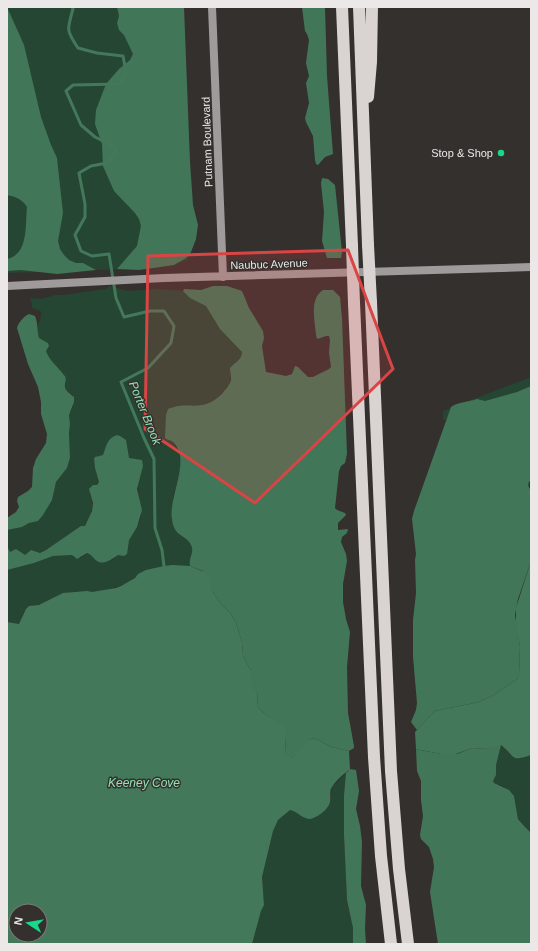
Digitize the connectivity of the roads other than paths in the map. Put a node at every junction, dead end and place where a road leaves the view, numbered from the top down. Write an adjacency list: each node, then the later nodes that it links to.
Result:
1 (212, 7): 7 (main road, Putnam Boulevard)
2 (342, 7): 9 (highway, bridge)
3 (359, 7): 5 (highway)
4 (372, 7): 5 (highway)
5 (364, 116): 10 (highway, bridge)
6 (531, 267): 7 (main road, Naubuc Avenue)
7 (223, 277): 8 (main road, Naubuc Avenue)
8 (7, 286)
9 (391, 944)
10 (408, 944)

